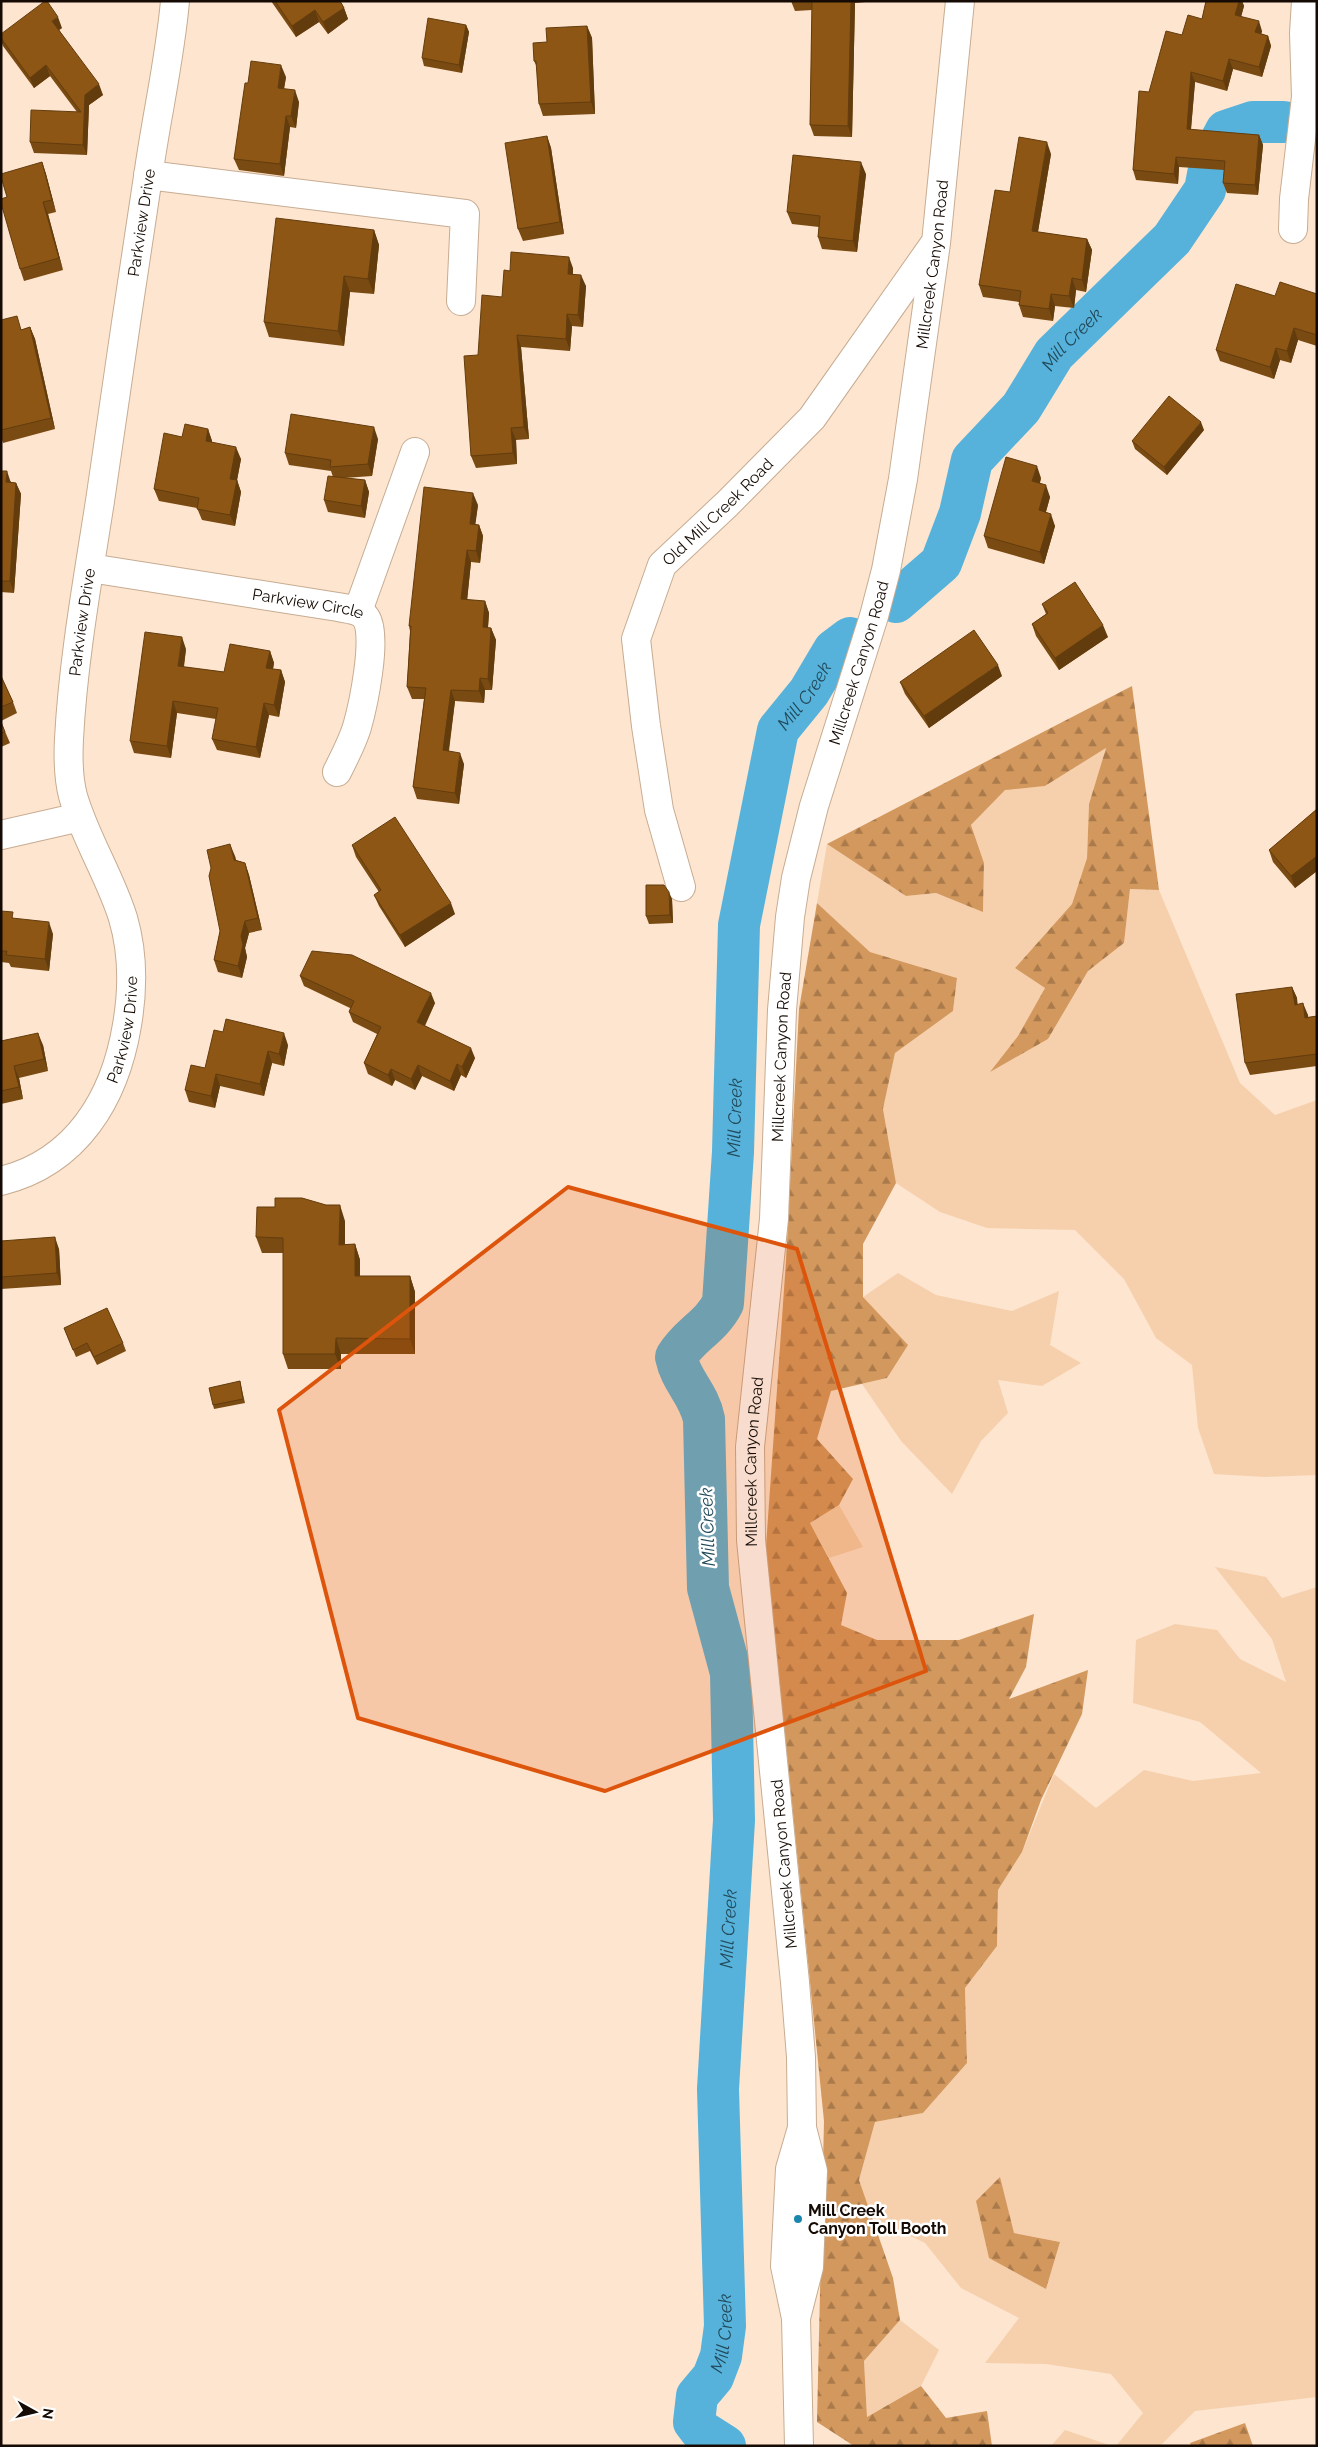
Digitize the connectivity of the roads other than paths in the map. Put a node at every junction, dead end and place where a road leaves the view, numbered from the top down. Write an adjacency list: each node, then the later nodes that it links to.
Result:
1 (175, 1): 4 (street, Parkview Drive)
2 (960, 1): 6 (street, Millcreek Canyon Road)
3 (1306, 1): 5 (street)
4 (148, 175): 7 (street); 9 (street, Parkview Drive)
5 (1293, 229)
6 (936, 242): 14 (street, Old Mill Creek Road); 16 (street, Millcreek Canyon Road)
7 (461, 301)
8 (415, 452): 10 (street)
9 (90, 568): 10 (street, Parkview Circle); 12 (street, Parkview Drive)
10 (358, 612): 11 (street, Parkview Circle)
11 (337, 772)
12 (80, 816): 13 (street); 15 (street, Parkview Drive)
13 (1, 835)
14 (681, 887)
15 (1, 1181)
16 (799, 2446)

